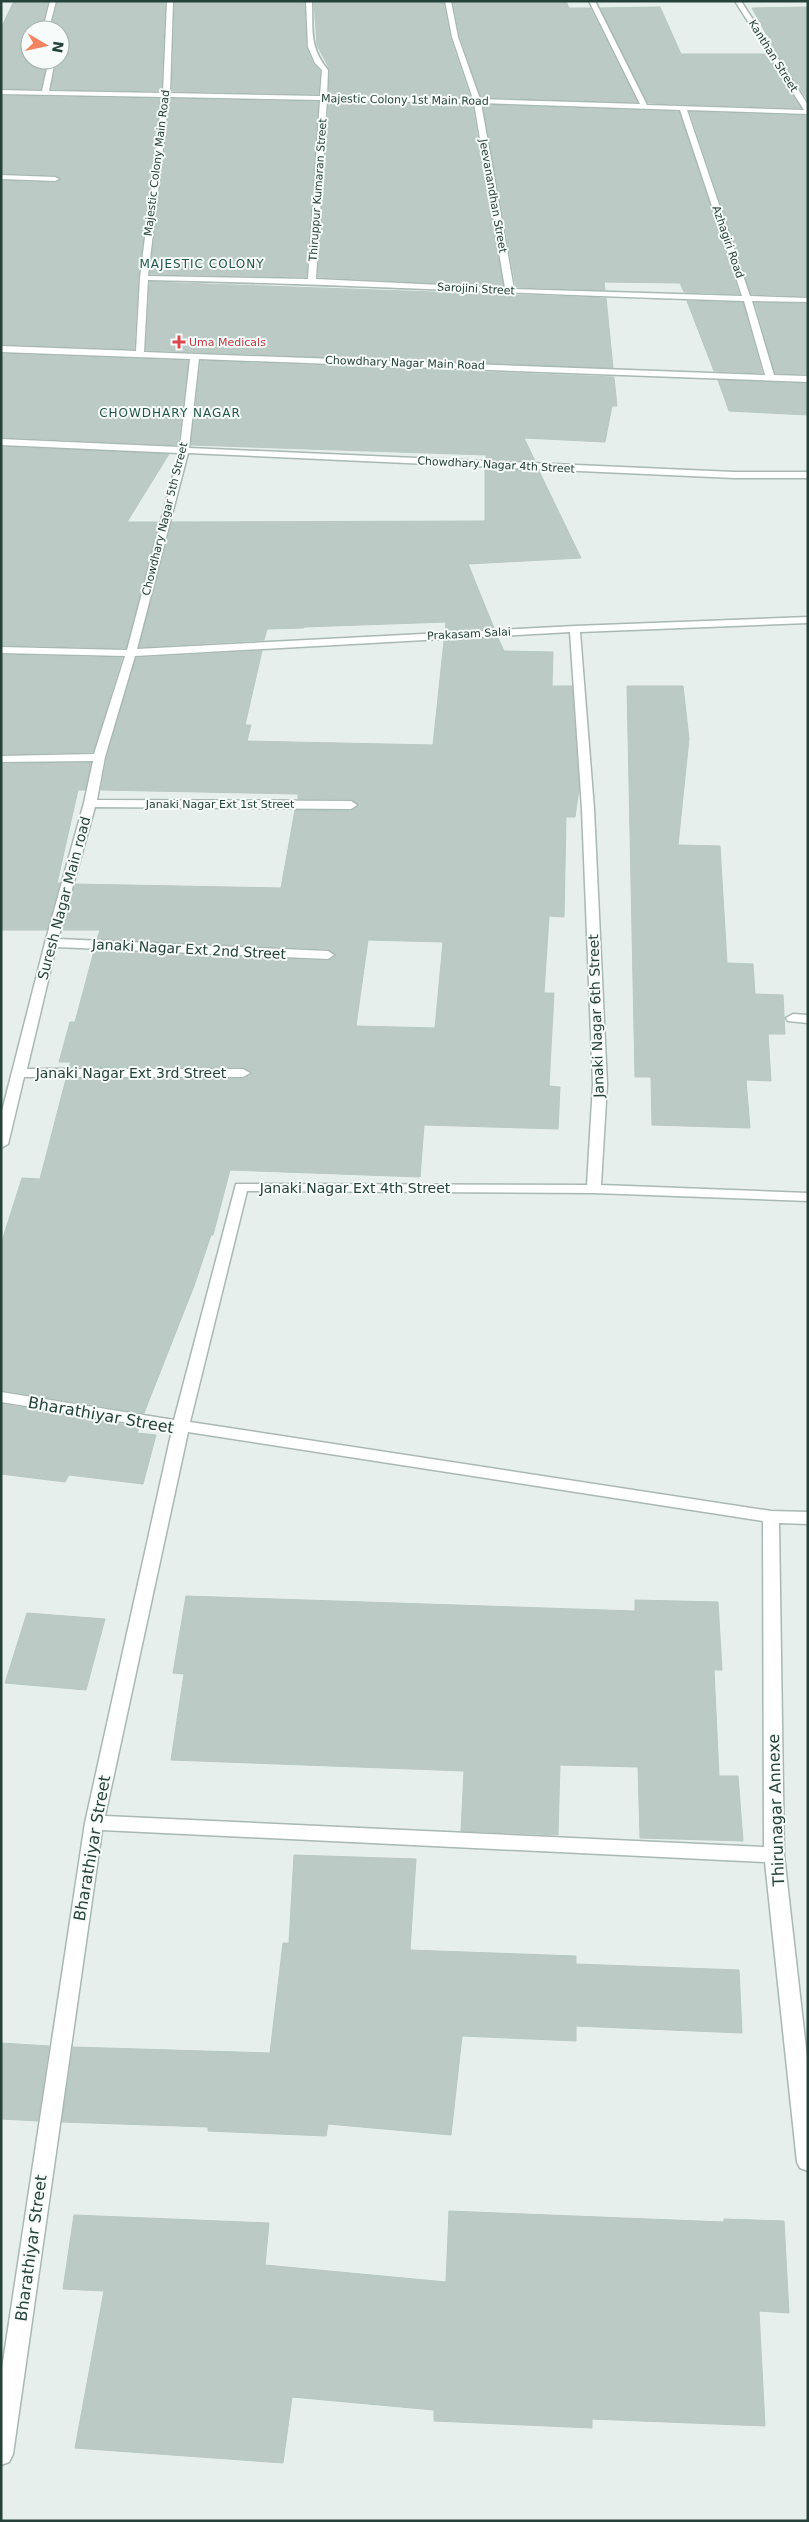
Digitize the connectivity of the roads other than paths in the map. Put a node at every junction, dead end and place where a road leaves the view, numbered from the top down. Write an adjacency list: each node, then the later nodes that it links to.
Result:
1 (53, 1): 7 (street)
2 (170, 1): 11 (street, Majestic Colony Main Road)
3 (309, 1): 12 (street, Thiruppur Kumaran Street)
4 (448, 1): 13 (street, Jeevanandhan Street)
5 (592, 1): 14 (street)
6 (738, 1): 16 (street, Kanthan Street)
7 (48, 20)
8 (50, 70): 10 (street)
9 (1, 92): 10 (street, Majestic Colony 1st Main Road)
10 (45, 92): 11 (street, Majestic Colony 1st Main Road)
11 (166, 96): 12 (street, Majestic Colony 1st Main Road); 19 (street, Majestic Colony Main Road)
12 (324, 99): 13 (street, Majestic Colony 1st Main Road); 20 (street, Thiruppur Kumaran Street)
13 (477, 101): 14 (street, Majestic Colony 1st Main Road); 21 (street, Jeevanandhan Street)
14 (645, 108): 15 (street, Majestic Colony 1st Main Road)
15 (683, 108): 16 (street, Majestic Colony 1st Main Road); 22 (street, Azhagiri Road)
16 (808, 111)
17 (1, 177): 18 (street)
18 (55, 179)
19 (144, 278): 20 (street, Sarojini Street); 25 (street, Majestic Colony Main Road)
20 (312, 281): 21 (street, Sarojini Street)
21 (510, 291): 22 (street, Sarojini Street)
22 (747, 298): 23 (street, Sarojini Street); 27 (street, Azhagiri Road)
23 (808, 300)
24 (1, 349): 25 (street, Chowdhary Nagar Main Road)
25 (140, 354): 26 (street, Chowdhary Nagar Main Road)
26 (195, 355): 27 (street, Chowdhary Nagar Main Road); 30 (street, Chowdhary Nagar 5th Street)
27 (770, 377): 28 (street, Chowdhary Nagar Main Road)
28 (808, 379)
29 (1, 442): 30 (street, Chowdhary Nagar 4th Street)
30 (184, 451): 31 (street, Chowdhary Nagar 4th Street); 35 (street, Chowdhary Nagar 5th Street)
31 (808, 474)
32 (808, 620): 33 (street, Prakasam Salai)
33 (575, 629): 35 (street, Prakasam Salai); 47 (street, Janaki Nagar 6th Street)
34 (1, 650): 35 (street, Prakasam Salai)
35 (131, 652): 36 (street, Suresh Nagar Main road)
36 (99, 757): 37 (street); 38 (street, Suresh Nagar Main road)
37 (1, 759)
38 (90, 803): 39 (street, Janaki Nagar Ext 1st Street); 40 (street, Suresh Nagar Main road)
39 (351, 805)
40 (51, 942): 41 (street, Janaki Nagar Ext 2nd Street); 44 (street, Suresh Nagar Main road)
41 (328, 955)
42 (793, 1018): 43 (street)
43 (808, 1019)
44 (18, 1073): 45 (street, Janaki Nagar Ext 3rd Street); 46 (street, Suresh Nagar Main road)
45 (243, 1073)
46 (1, 1144)
47 (594, 1189): 48 (street); 50 (street, Janaki Nagar Ext 4th Street)
48 (808, 1197)
49 (1, 1397): 50 (street, Bharathiyar Street)
50 (181, 1426): 51 (street); 53 (street, Bharathiyar Street)
51 (771, 1517): 52 (street); 54 (street, Thirunagar Annexe)
52 (808, 1518)
53 (94, 1823): 54 (street); 56 (street, Bharathiyar Street)
54 (774, 1855): 55 (street, Thirunagar Annexe)
55 (808, 2162)
56 (1, 2454)

